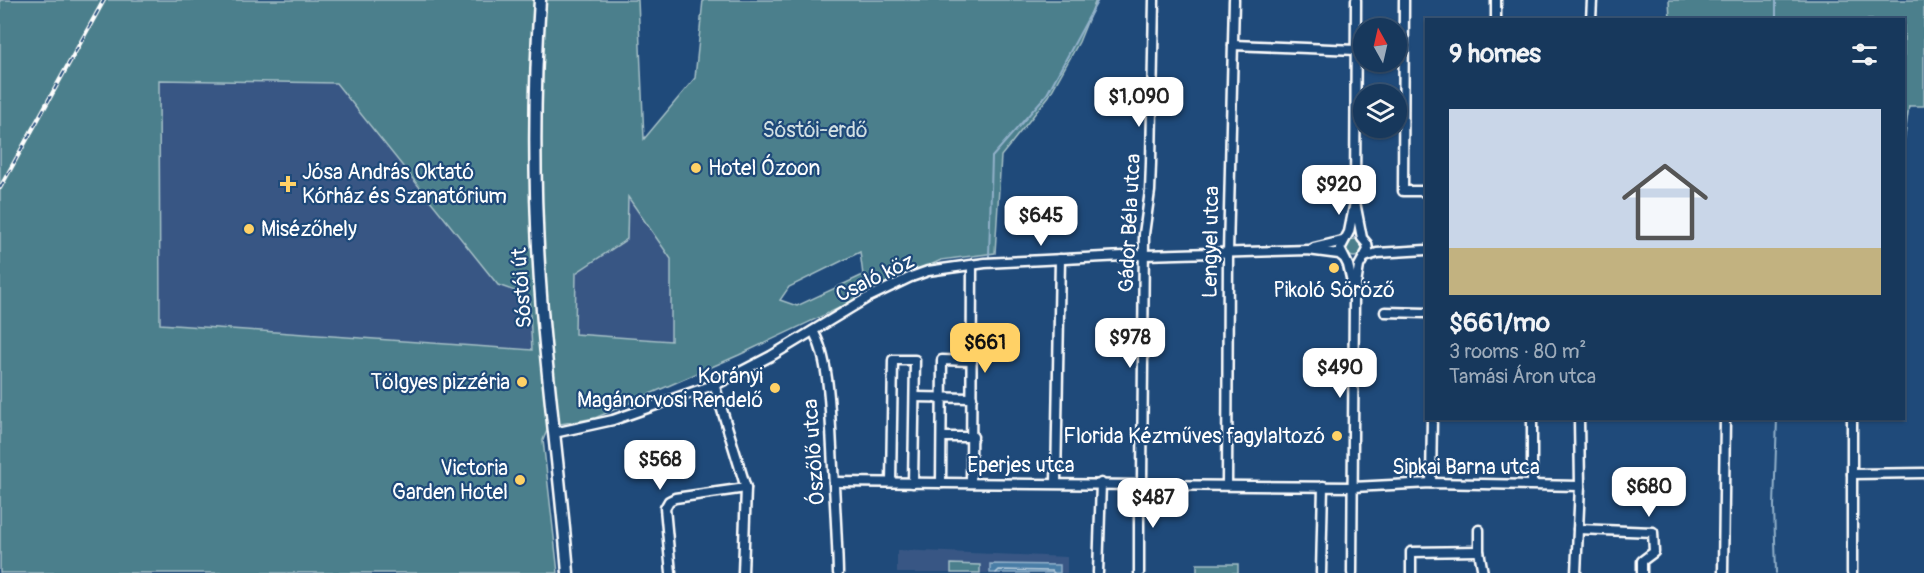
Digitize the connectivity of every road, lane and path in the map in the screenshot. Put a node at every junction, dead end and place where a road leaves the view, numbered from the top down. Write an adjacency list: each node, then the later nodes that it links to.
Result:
1 (540, 0): 41 (main road, Sóstói út)
2 (1154, 0): 22 (street, Gádor Béla utca)
3 (1234, 0): 11 (street, Lengyel utca)
4 (1356, 0): 8 (street)
5 (1404, 0): 14 (street)
6 (1496, 0): 9 (street)
7 (1592, 0): 10 (street)
8 (1356, 18)
9 (1496, 18)
10 (1592, 18)
11 (1233, 45): 12 (street); 21 (street, Lengyel utca)
12 (1353, 50)
13 (1356, 72): 15 (street)
14 (1425, 191)
15 (1355, 202): 16 (street); 17 (street)
16 (1344, 239): 17 (street); 18 (street, Csaló köz); 23 (street)
17 (1364, 241): 20 (street); 24 (street)
18 (1308, 250): 21 (street, Csaló köz); 23 (street, Csaló köz)
19 (1425, 250): 20 (street)
20 (1390, 252): 24 (street)
21 (1228, 253): 22 (street, Csaló köz); 56 (street, Lengyel utca)
22 (1144, 255): 25 (street, Csaló köz); 54 (street, Gádor Béla utca)
23 (1344, 258): 24 (street); 27 (street)
24 (1363, 258): 27 (street)
25 (1060, 259): 26 (street, Csaló köz); 51 (street)
26 (972, 265): 30 (street, Csaló köz); 31 (street)
27 (1354, 297): 59 (street)
28 (1385, 312): 29 (street)
29 (1425, 313)
30 (813, 331): 32 (street, Csaló köz); 46 (street, Ószőlő utca)
31 (972, 361): 34 (street); 35 (street)
32 (714, 384): 41 (street, Csaló köz); 60 (street)
33 (915, 398): 34 (street); 47 (street); 48 (street)
34 (942, 398): 35 (street); 42 (street)
35 (972, 398): 43 (street)
36 (1432, 420): 53 (street)
37 (1532, 420): 55 (street)
38 (1579, 420): 58 (street)
39 (1725, 420): 76 (street)
40 (1852, 420): 45 (street)
41 (554, 433): 64 (main road, Sóstói út)
42 (942, 437): 43 (street); 49 (street)
43 (973, 437): 50 (street)
44 (1924, 473): 45 (street)
45 (1852, 474): 77 (street)
46 (834, 482): 47 (street, Eperjes utca); 67 (street, Ószőlő utca)
47 (891, 482): 48 (street, Eperjes utca)
48 (913, 483): 49 (street, Eperjes utca)
49 (941, 483): 50 (street, Eperjes utca)
50 (971, 483): 51 (street, Eperjes utca)
51 (1056, 483): 52 (street, Eperjes utca)
52 (1101, 483): 54 (street, Eperjes utca); 68 (street)
53 (1431, 483): 55 (street, Sipkai Barna utca); 59 (street, Sipkai Barna utca)
54 (1142, 484): 56 (street, Eperjes utca); 69 (street, Gádor Béla utca)
55 (1532, 484): 58 (street, Sipkai Barna utca)
56 (1227, 485): 57 (street, Eperjes utca)
57 (1323, 486): 59 (street, Eperjes utca); 70 (street)
58 (1580, 486): 61 (street)
59 (1353, 487): 71 (street)
60 (746, 488): 65 (street); 66 (street)
61 (1578, 529): 74 (street); 75 (street)
62 (1479, 531): 63 (street)
63 (1479, 551): 72 (street); 73 (street)
64 (568, 573)
65 (671, 573)
66 (743, 573)
67 (838, 573)
68 (1098, 573)
69 (1139, 573)
70 (1321, 573)
71 (1352, 573)
72 (1411, 573)
73 (1483, 573)
74 (1576, 573)
75 (1642, 573)
76 (1723, 573)
77 (1852, 573)

